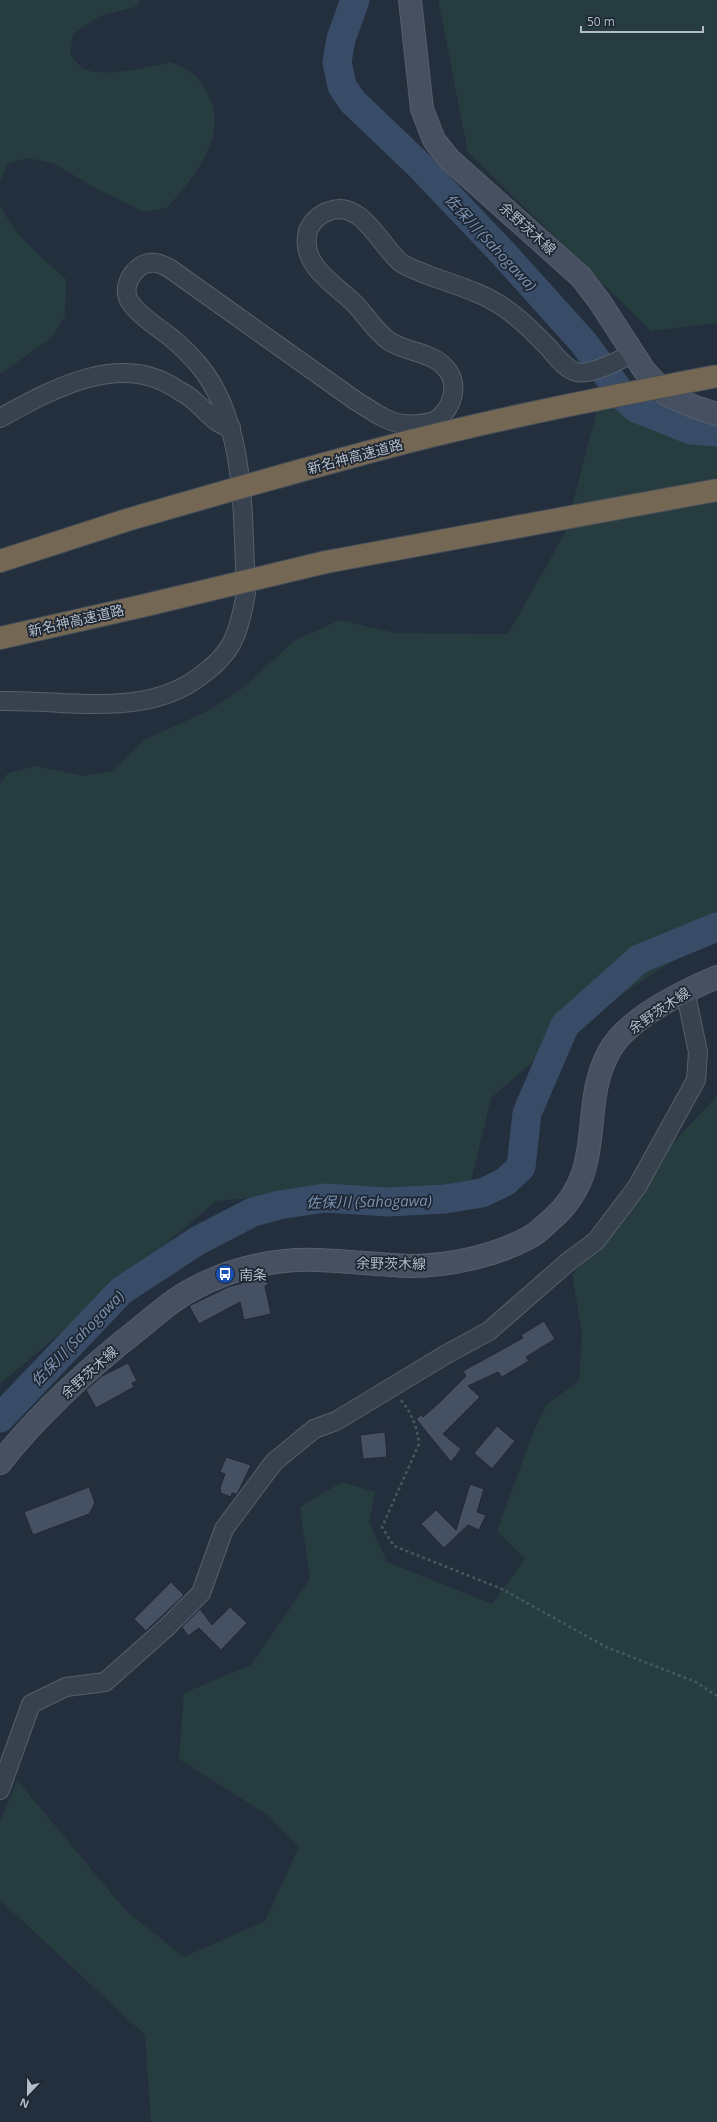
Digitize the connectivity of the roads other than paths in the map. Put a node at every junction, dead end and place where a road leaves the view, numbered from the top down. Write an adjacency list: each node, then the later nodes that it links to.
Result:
1 (410, 0): 2 (main road, 余野茨木線)
2 (628, 356): 4 (main road, 余野茨木線); 6 (street)
3 (717, 376): 8 (highway, 新名神高速道路, bridge)
4 (717, 414)
5 (0, 418): 6 (street)
6 (231, 428): 10 (street)
7 (717, 490): 9 (highway, 新名神高速道路, bridge)
8 (0, 561)
9 (0, 638)
10 (0, 701)
11 (717, 977): 12 (main road, 余野茨木線)
12 (685, 990): 13 (main road, 余野茨木線); 14 (street)
13 (0, 1463)
14 (0, 1790)

